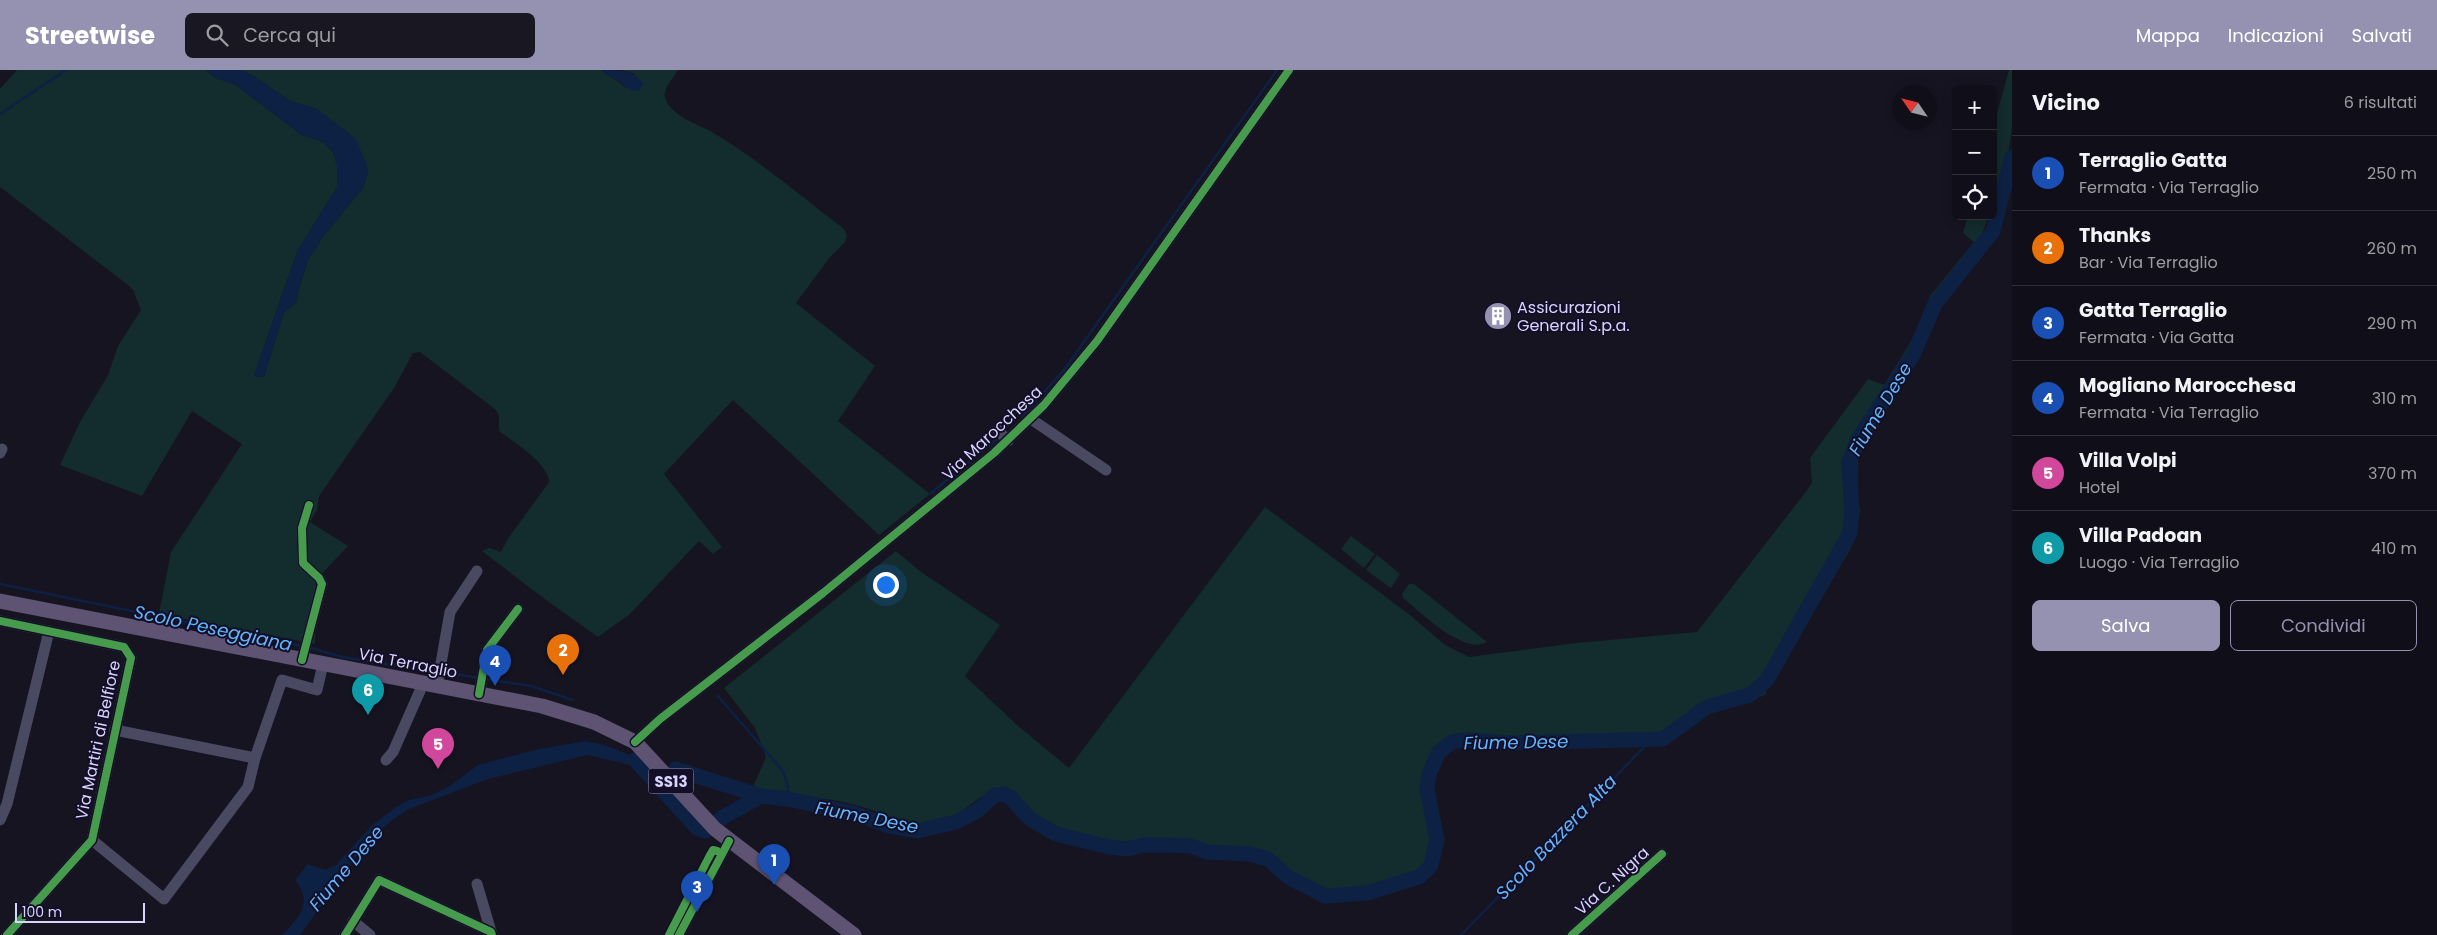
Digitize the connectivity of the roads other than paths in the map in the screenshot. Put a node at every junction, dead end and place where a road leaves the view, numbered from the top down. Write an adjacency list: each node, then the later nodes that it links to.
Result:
1 (1289, 70): 2 (street, Via Marocchesa)
2 (1031, 419): 4 (street, Via Marocchesa); 5 (street, Via Marocchesa)
3 (998, 430): 4 (street)
4 (1008, 441): 17 (street, Via Marocchesa)
5 (1106, 470)
6 (309, 505): 12 (street)
7 (477, 571): 14 (street)
8 (0, 602): 12 (main road, Via Terraglio / SS13)
9 (518, 609): 15 (street)
10 (0, 621): 11 (street, Via Martiri di Belfiore)
11 (49, 631): 16 (street, Via Martiri di Belfiore); 20 (street)
12 (305, 651): 13 (main road, Via Terraglio / SS13)
13 (322, 668): 14 (main road, Via Terraglio / SS13); 18 (street)
14 (435, 678): 15 (main road, Via Terraglio / SS13); 19 (street)
15 (481, 684): 17 (main road, Via Terraglio / SS13)
16 (115, 730): 18 (street); 21 (street, Via Martiri di Belfiore)
17 (635, 742): 22 (main road, Via Terraglio / SS13)
18 (255, 758): 21 (street, Via Martiri di Belfiore)
19 (386, 760)
20 (0, 820)
21 (92, 840): 28 (street, Via Martiri di Belfiore)
22 (729, 841): 31 (street); 32 (main road, Via Terraglio)
23 (1662, 854): 27 (street, Via C. Nigra)
24 (477, 884): 26 (street)
25 (353, 921): 26 (street); 29 (street); 30 (street)
26 (491, 933)
27 (1580, 933)
28 (7, 935)
29 (345, 935)
30 (370, 935)
31 (679, 935)
32 (854, 935)

